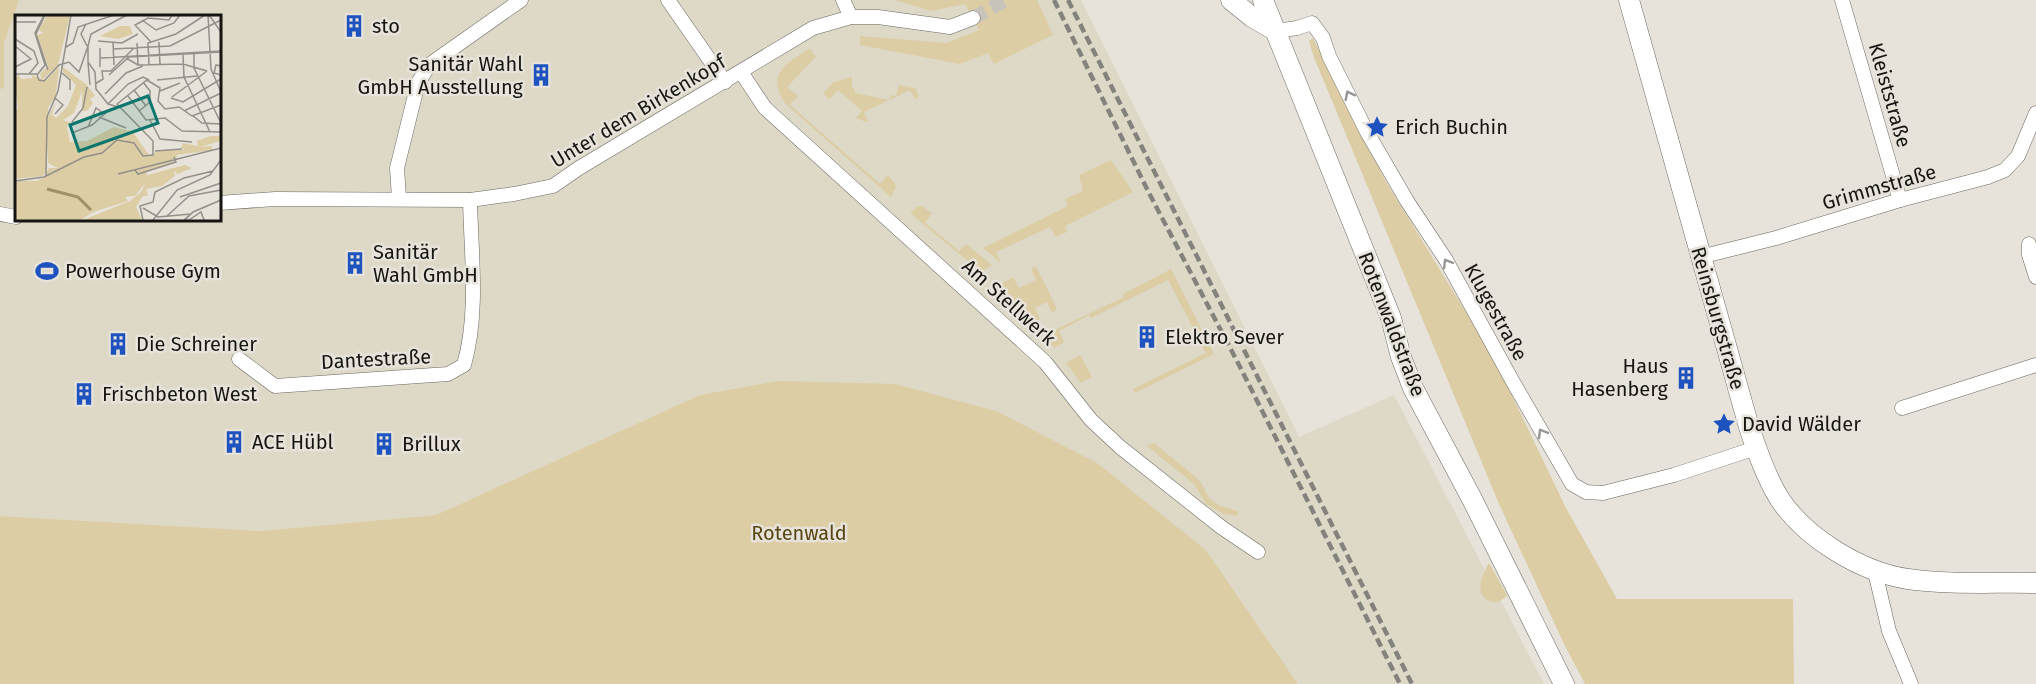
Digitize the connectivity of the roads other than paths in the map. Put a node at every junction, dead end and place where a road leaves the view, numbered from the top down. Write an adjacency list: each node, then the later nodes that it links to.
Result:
1 (521, 0): 15 (street)
2 (668, 0): 13 (street)
3 (843, 0): 9 (street)
4 (1231, 0): 11 (main road)
5 (1263, 0): 11 (main road, Rotenwaldstraße)
6 (1277, 0): 11 (main road)
7 (1629, 0): 22 (main road, Reinsburgstraße)
8 (1842, 0): 17 (street, Kleiststraße)
9 (851, 17): 10 (street, Unter dem Birkenkopf); 12 (street, Unter dem Birkenkopf)
10 (973, 18)
11 (1274, 25): 27 (street, Klugestraße, one-way to 11); 31 (main road, Rotenwaldstraße)
12 (741, 72): 13 (street, Unter dem Birkenkopf); 28 (street, Am Stellwerk)
13 (725, 81): 16 (street, Unter dem Birkenkopf)
14 (2036, 113): 17 (street, Grimmstraße)
15 (399, 198): 16 (street, Unter dem Birkenkopf); 18 (street, Unter dem Birkenkopf)
16 (470, 200): 24 (street, Dantestraße)
17 (1900, 200): 22 (street, Grimmstraße)
18 (220, 203)
19 (0, 214): 20 (street)
20 (15, 217)
21 (2029, 244): 23 (street)
22 (1700, 257): 27 (main road, Reinsburgstraße)
23 (2036, 277)
24 (238, 359)
25 (2036, 364): 26 (street)
26 (1902, 408)
27 (1756, 448): 29 (main road, Reinsburgstraße)
28 (1258, 552)
29 (1875, 572): 30 (main road, Reinsburgstraße); 32 (street)
30 (2036, 583)
31 (1564, 684)
32 (1911, 684)

